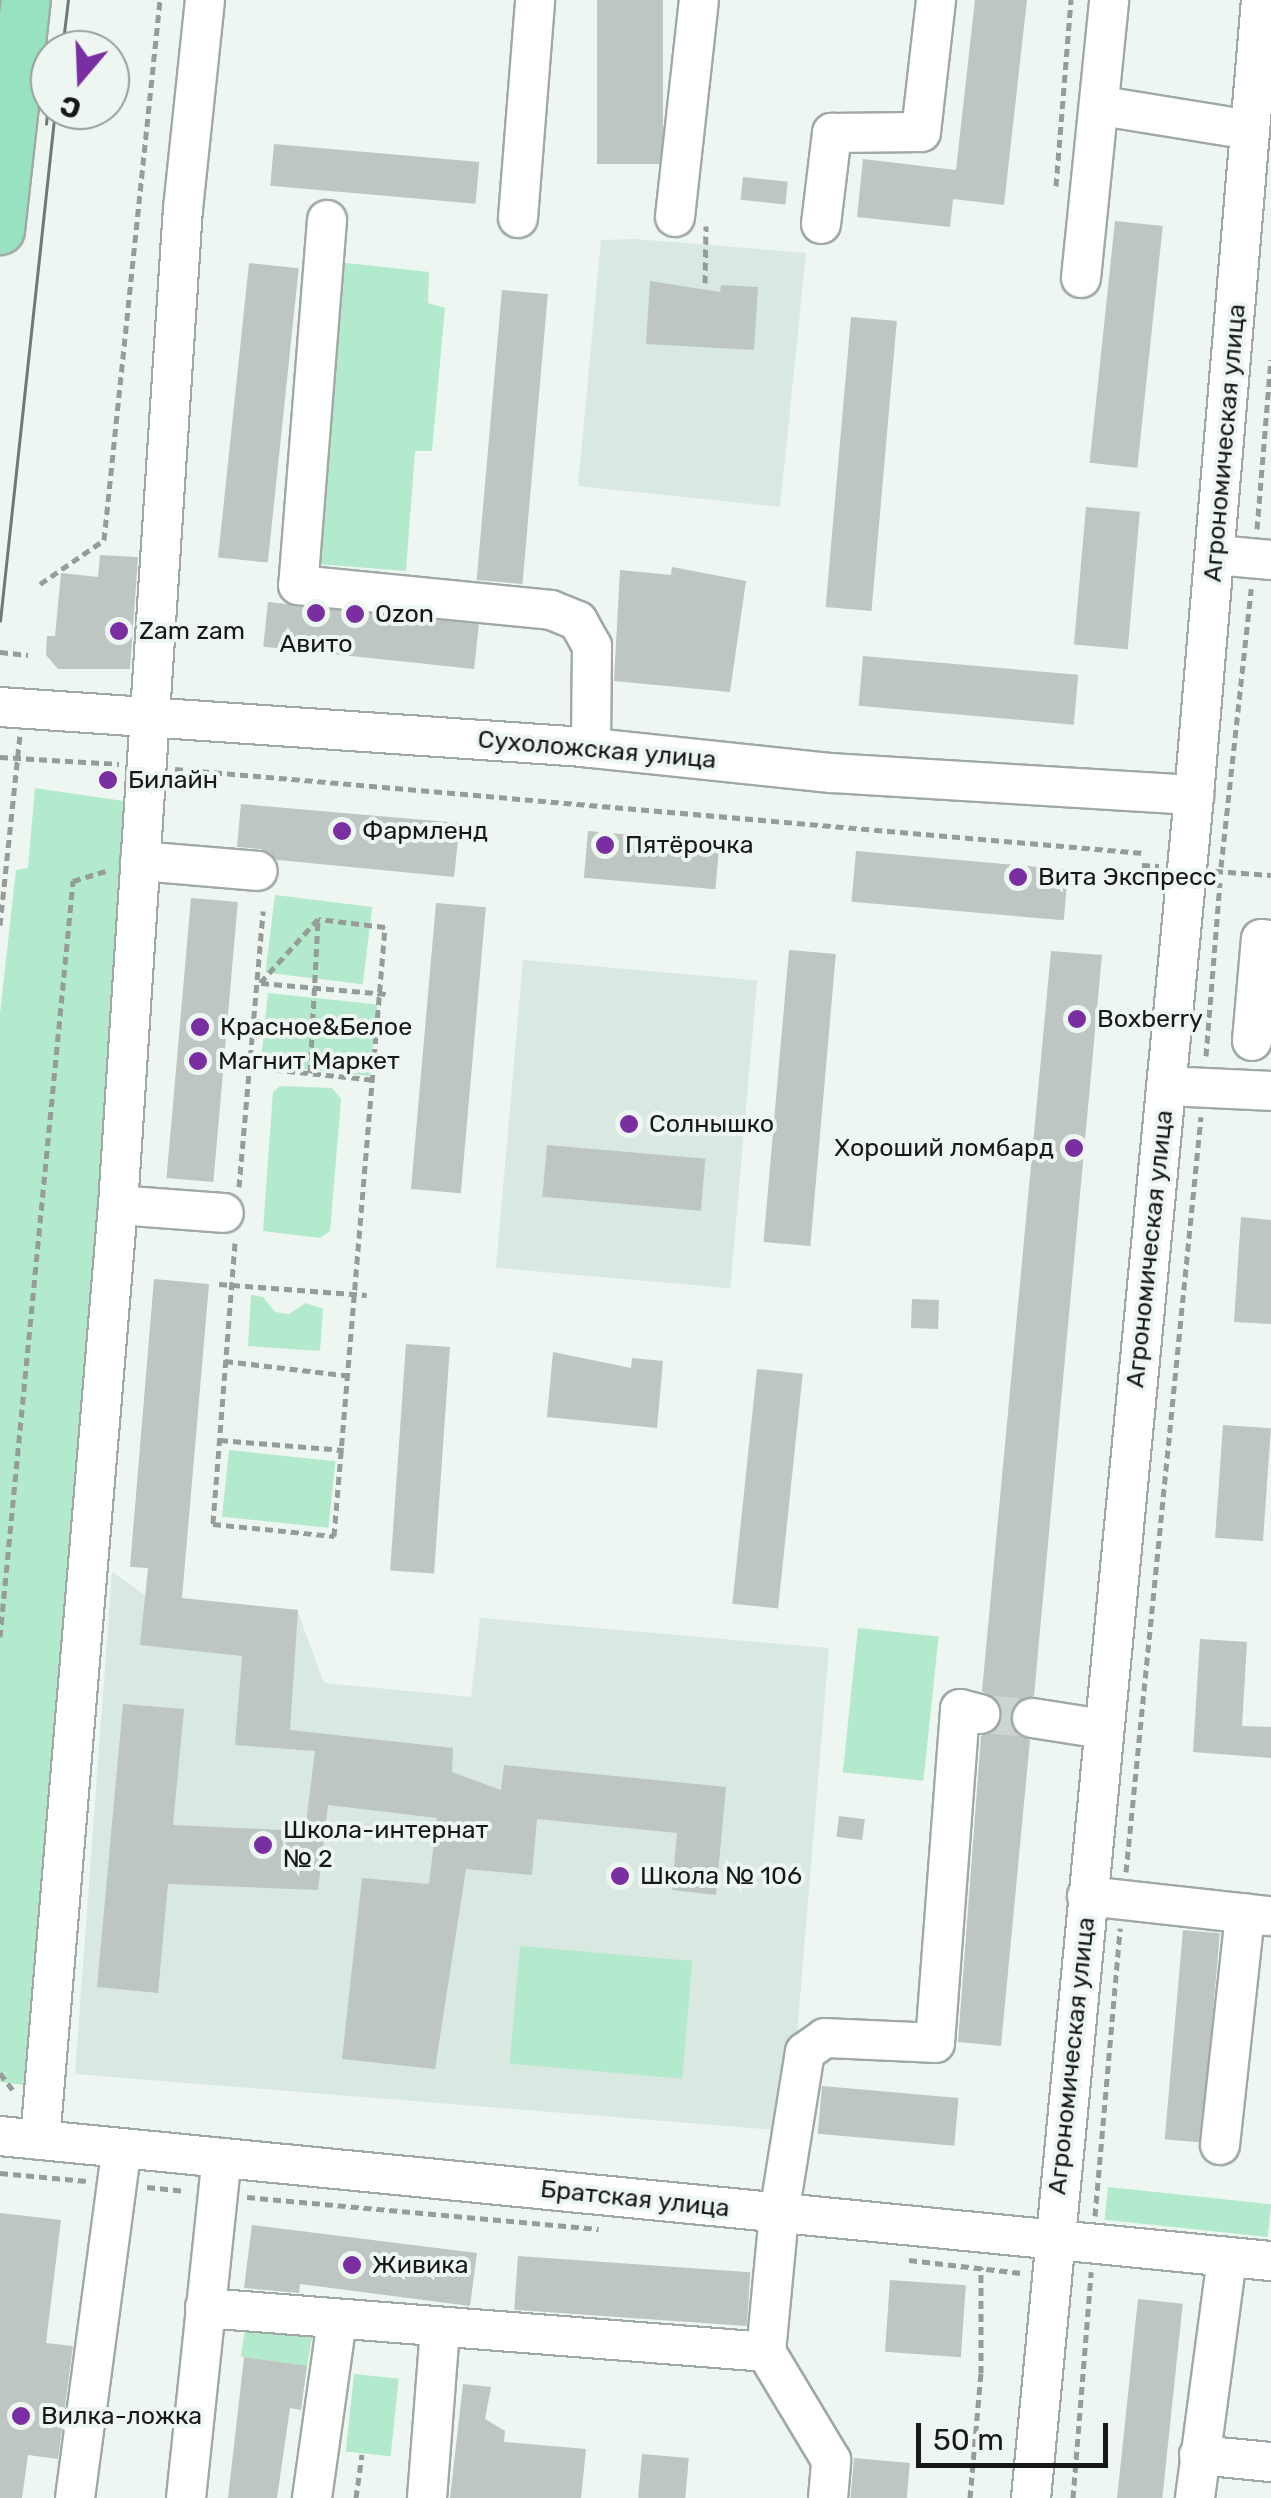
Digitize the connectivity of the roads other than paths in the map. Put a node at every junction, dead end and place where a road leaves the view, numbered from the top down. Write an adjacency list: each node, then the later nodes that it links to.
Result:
1 (205, 0): 19 (street)
2 (535, 0): 10 (street)
3 (699, 0): 11 (street)
4 (936, 0): 13 (street)
5 (1109, 0): 8 (street)
6 (1261, 0): 9 (street, Агрономическая улица)
7 (16, 19): 14 (main road)
8 (1102, 106): 9 (street); 15 (street)
9 (1250, 130): 16 (street, Агрономическая улица)
10 (518, 218)
11 (691, 218)
12 (327, 220): 20 (street)
13 (820, 224)
14 (0, 230)
15 (1081, 278)
16 (1216, 556): 17 (street); 21 (street, Агрономическая улица)
17 (1263, 559)
18 (0, 707): 19 (street, Сухоложская улица)
19 (150, 716): 20 (street, Сухоложская улица); 22 (street)
20 (592, 748): 21 (street, Сухоложская улица)
21 (1194, 795): 26 (street, Агрономическая улица)
22 (140, 861): 23 (street); 28 (street)
23 (258, 871)
24 (1271, 940): 25 (street)
25 (1252, 1041)
26 (1185, 1086): 27 (street); 32 (street, Агрономическая улица)
27 (1271, 1091)
28 (118, 1205): 29 (street); 36 (street)
29 (224, 1213)
30 (980, 1714): 40 (street)
31 (1032, 1718): 32 (street)
32 (1102, 1729): 33 (street, Агрономическая улица)
33 (1105, 1899): 34 (street); 41 (street, Агрономическая улица)
34 (1258, 1914): 37 (street)
35 (0, 2136): 36 (street, Братская улица)
36 (40, 2140): 38 (street, Братская улица)
37 (1220, 2146)
38 (120, 2166): 39 (street, Братская улица); 50 (street)
39 (220, 2176): 40 (street, Братская улица); 44 (street)
40 (779, 2214): 41 (street, Братская улица); 47 (street)
41 (1056, 2240): 42 (street, Братская улица); 55 (street, Агрономическая улица)
42 (1228, 2257): 43 (street, Братская улица); 48 (street)
43 (1271, 2261)
44 (205, 2308): 45 (street); 51 (street)
45 (336, 2321): 46 (street); 52 (street)
46 (440, 2328): 47 (street); 53 (street)
47 (766, 2352): 54 (street)
48 (1200, 2455): 49 (street); 56 (street)
49 (1271, 2462)
50 (75, 2498)
51 (186, 2498)
52 (312, 2498)
53 (427, 2498)
54 (828, 2498)
55 (1031, 2498)
56 (1195, 2498)

